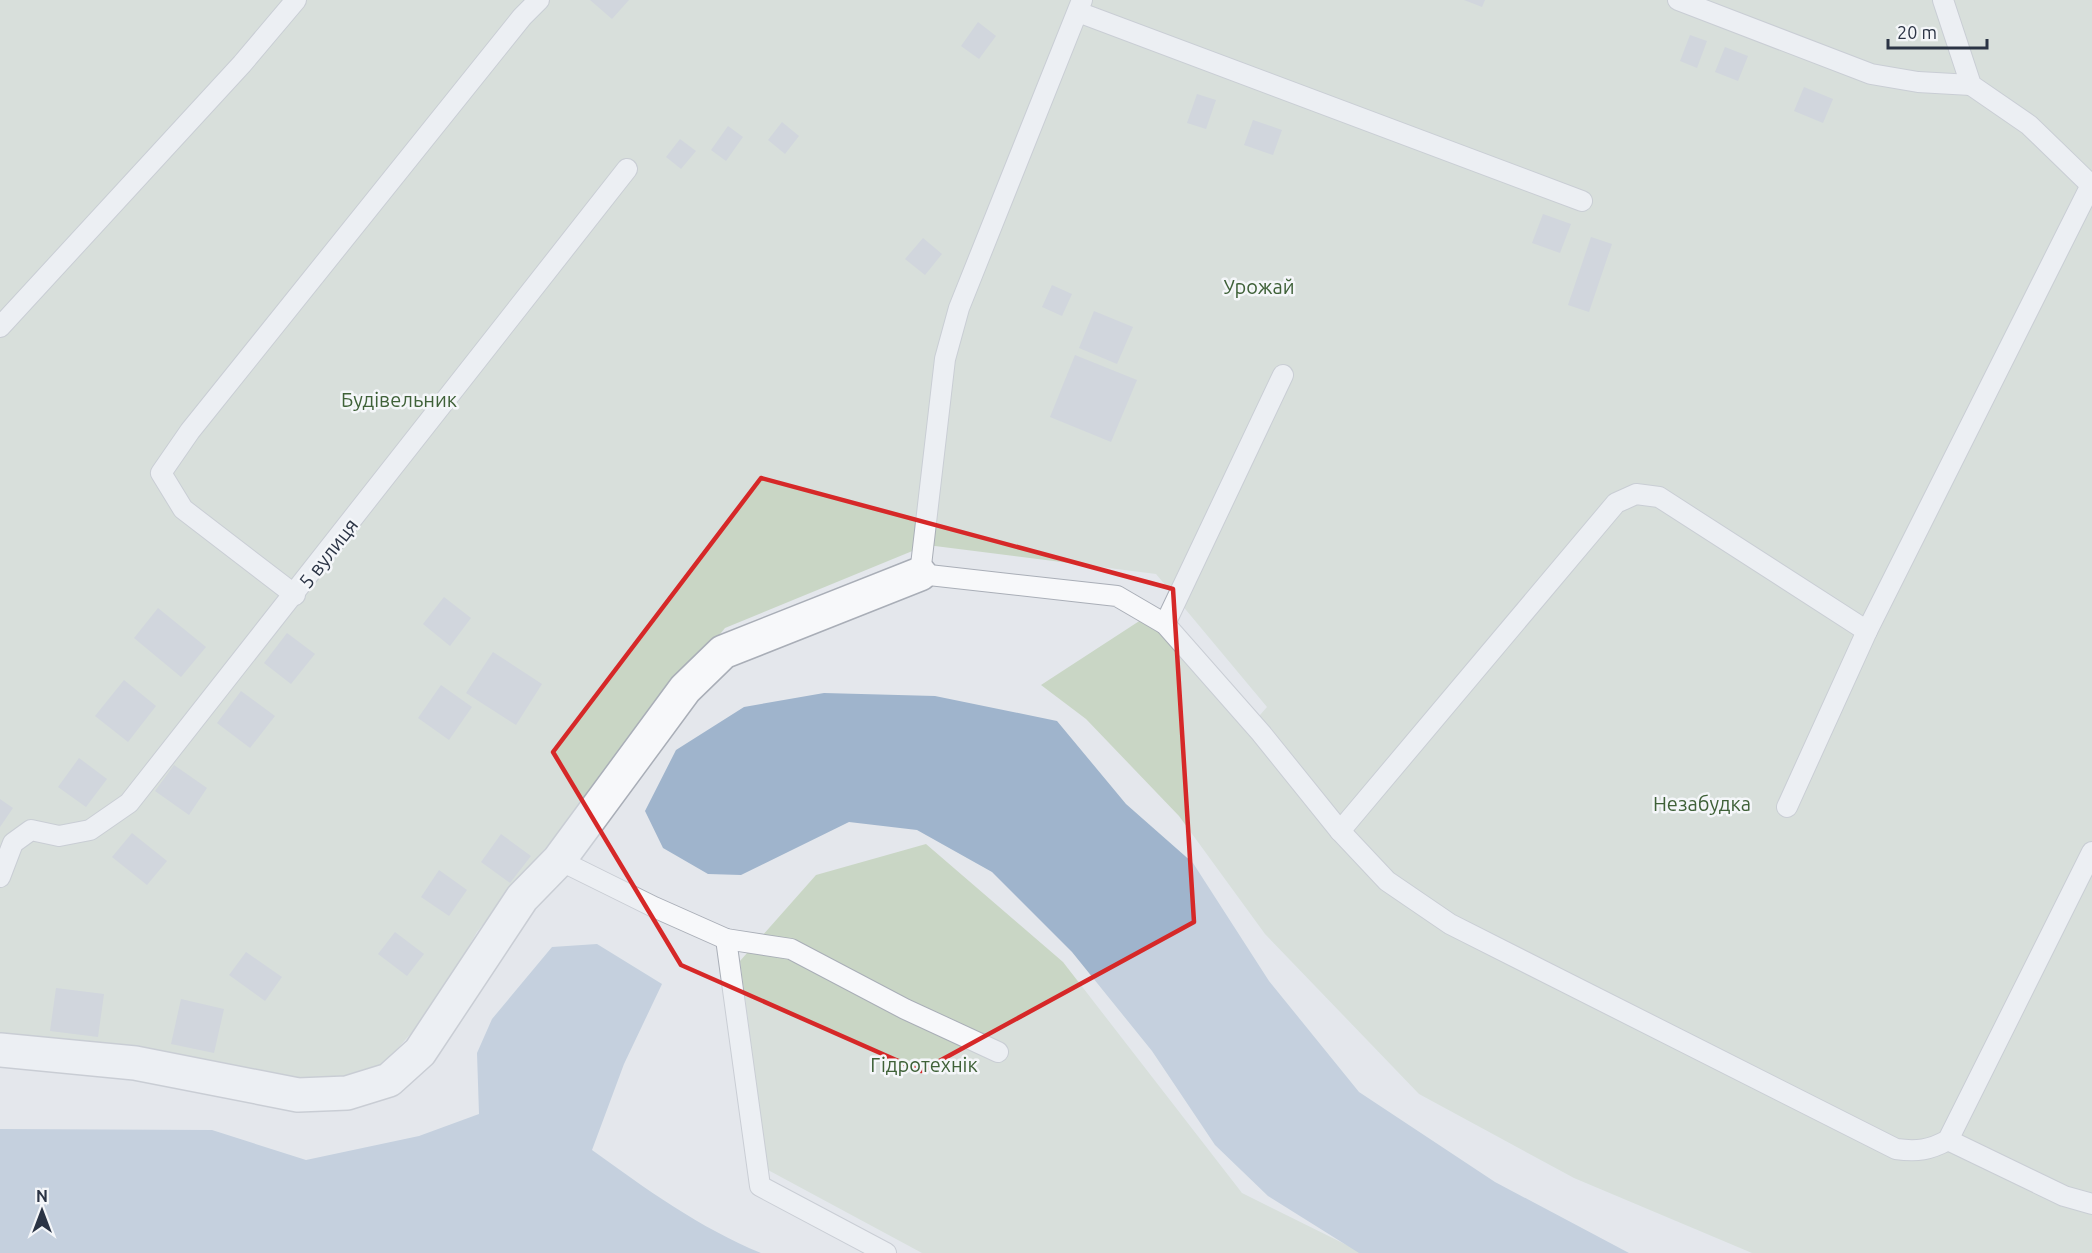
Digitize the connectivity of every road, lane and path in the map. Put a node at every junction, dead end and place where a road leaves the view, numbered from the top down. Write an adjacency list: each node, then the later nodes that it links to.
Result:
1 (296, 0): 10 (lane)
2 (540, 0): 13 (lane)
3 (1678, 0): 6 (lane)
4 (1943, 0): 6 (lane)
5 (1080, 6): 9 (lane); 12 (lane)
6 (1971, 86): 8 (lane)
7 (627, 169): 13 (lane, 5 вулиця)
8 (2091, 185): 15 (lane)
9 (1582, 201)
10 (0, 327)
11 (1283, 375): 14 (lane)
12 (920, 574): 14 (lane); 19 (street)
13 (295, 595): 20 (lane, 5 вулиця)
14 (1165, 624): 17 (lane)
15 (1867, 631): 16 (lane); 17 (lane)
16 (1786, 807)
17 (1340, 831): 24 (lane)
18 (2092, 852): 24 (lane)
19 (559, 860): 21 (lane); 22 (street)
20 (0, 876)
21 (726, 939): 23 (lane); 26 (lane)
22 (0, 1050)
23 (998, 1052)
24 (1948, 1140): 25 (lane)
25 (2092, 1204)
26 (886, 1253)

